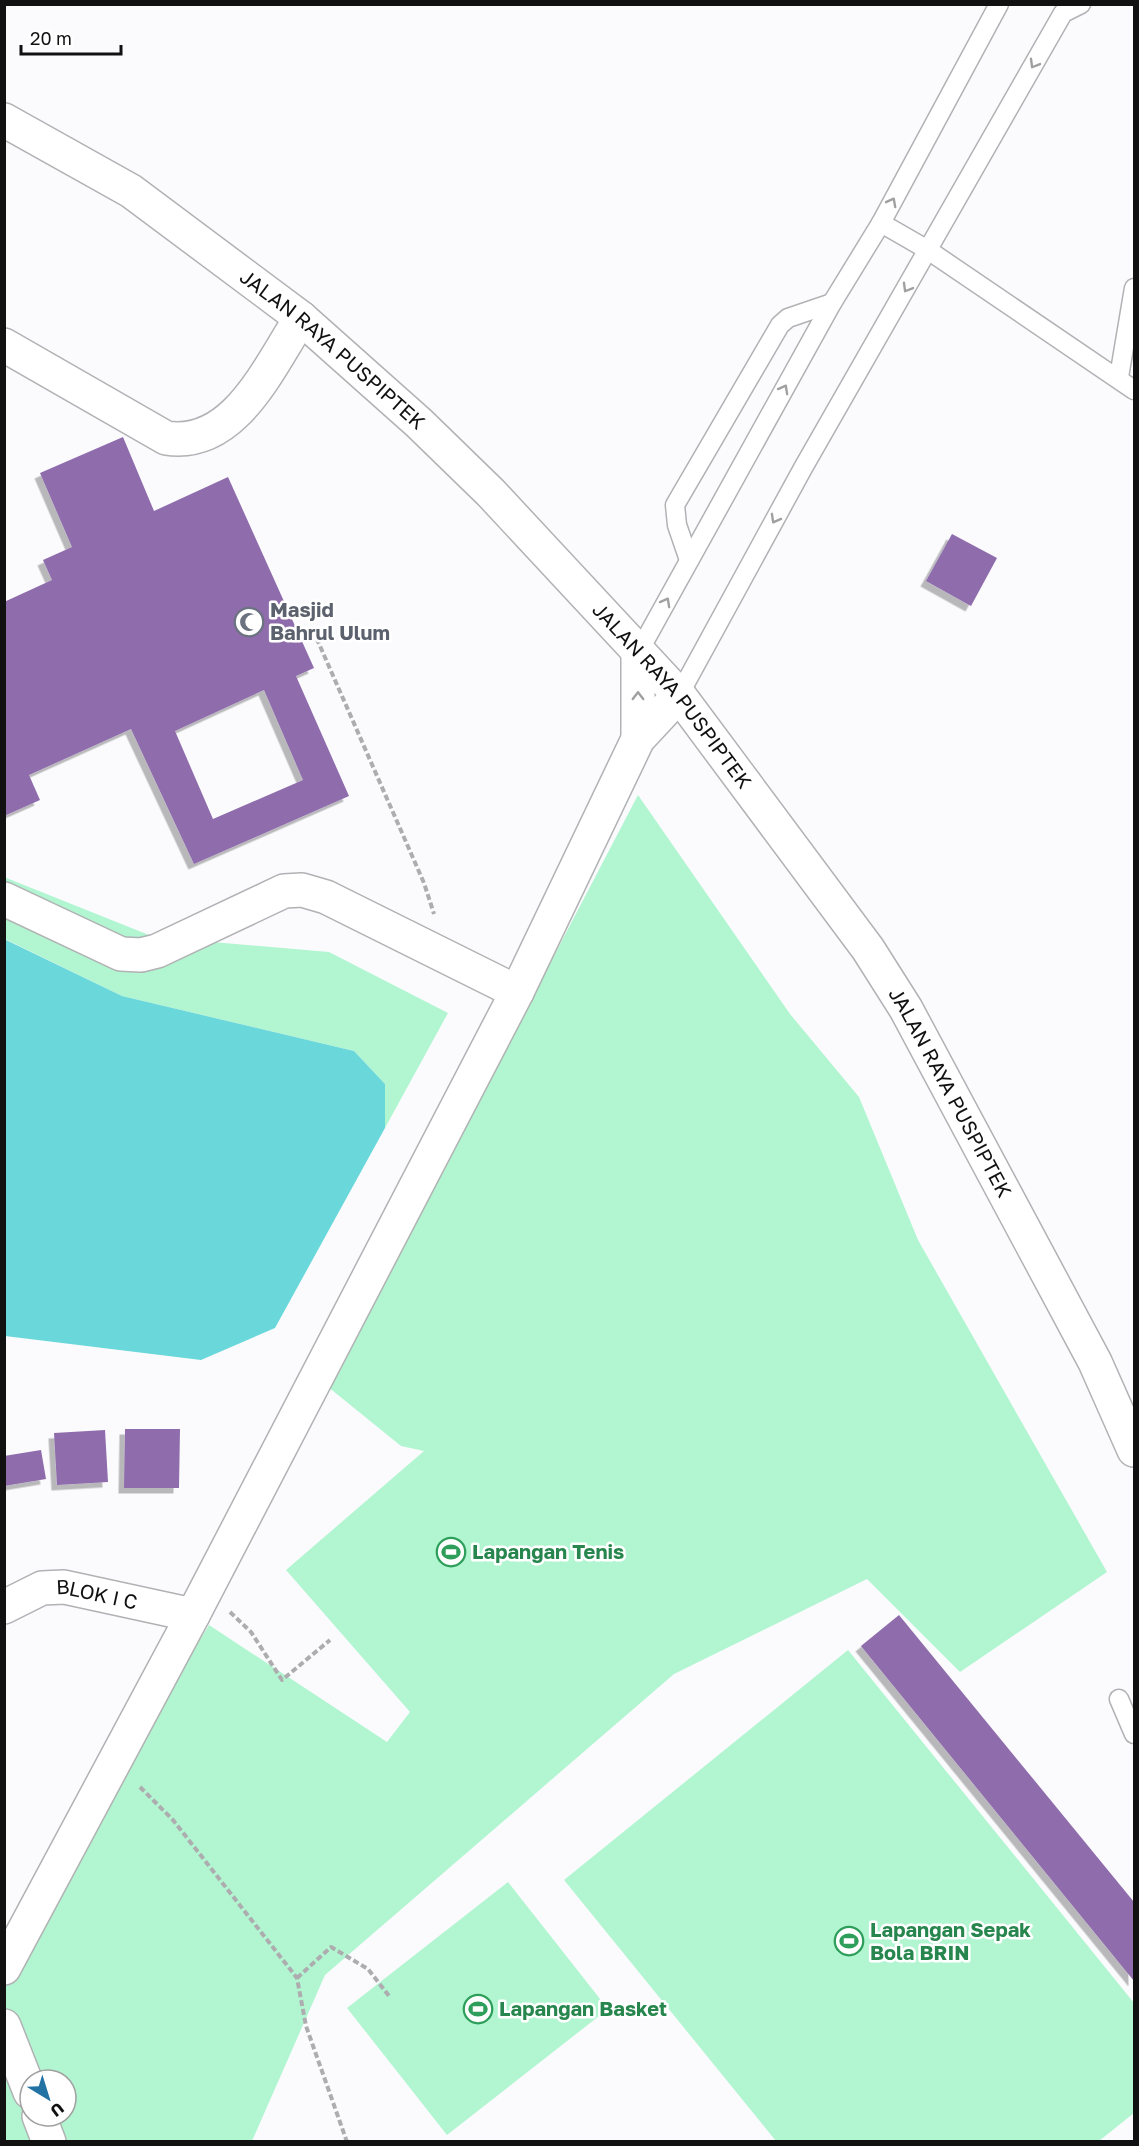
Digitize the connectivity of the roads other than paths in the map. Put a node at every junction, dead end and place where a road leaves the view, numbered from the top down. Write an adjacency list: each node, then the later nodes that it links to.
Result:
1 (999, 4): 5 (lane, one-way to 1)
2 (1081, 4): 3 (lane)
3 (1057, 9): 6 (lane, one-way to 6)
4 (4, 120): 9 (street, JALAN RAYA PUSPIPTEK)
5 (881, 223): 6 (lane); 8 (lane)
6 (928, 250): 11 (lane); 15 (lane, one-way to 15)
7 (1134, 288): 11 (lane)
8 (832, 303): 13 (lane, one-way to 8); 13 (lane)
9 (301, 318): 10 (street); 14 (street, JALAN RAYA PUSPIPTEK)
10 (4, 345)
11 (1119, 377): 12 (lane)
12 (1134, 390)
13 (689, 560): 14 (lane, one-way to 13)
14 (638, 653): 15 (street, JALAN RAYA PUSPIPTEK); 16 (street, one-way to 14)
15 (679, 695): 16 (street); 19 (street, JALAN RAYA PUSPIPTEK)
16 (638, 739): 18 (street)
17 (4, 900): 18 (street)
18 (517, 992): 20 (street)
19 (1134, 1450)
20 (199, 1602): 21 (street, BLOK I C); 24 (street)
21 (4, 1607)
22 (1119, 1699): 23 (lane)
23 (1134, 1734)
24 (4, 1968)
25 (4, 2026): 26 (street)
26 (21, 2068)

